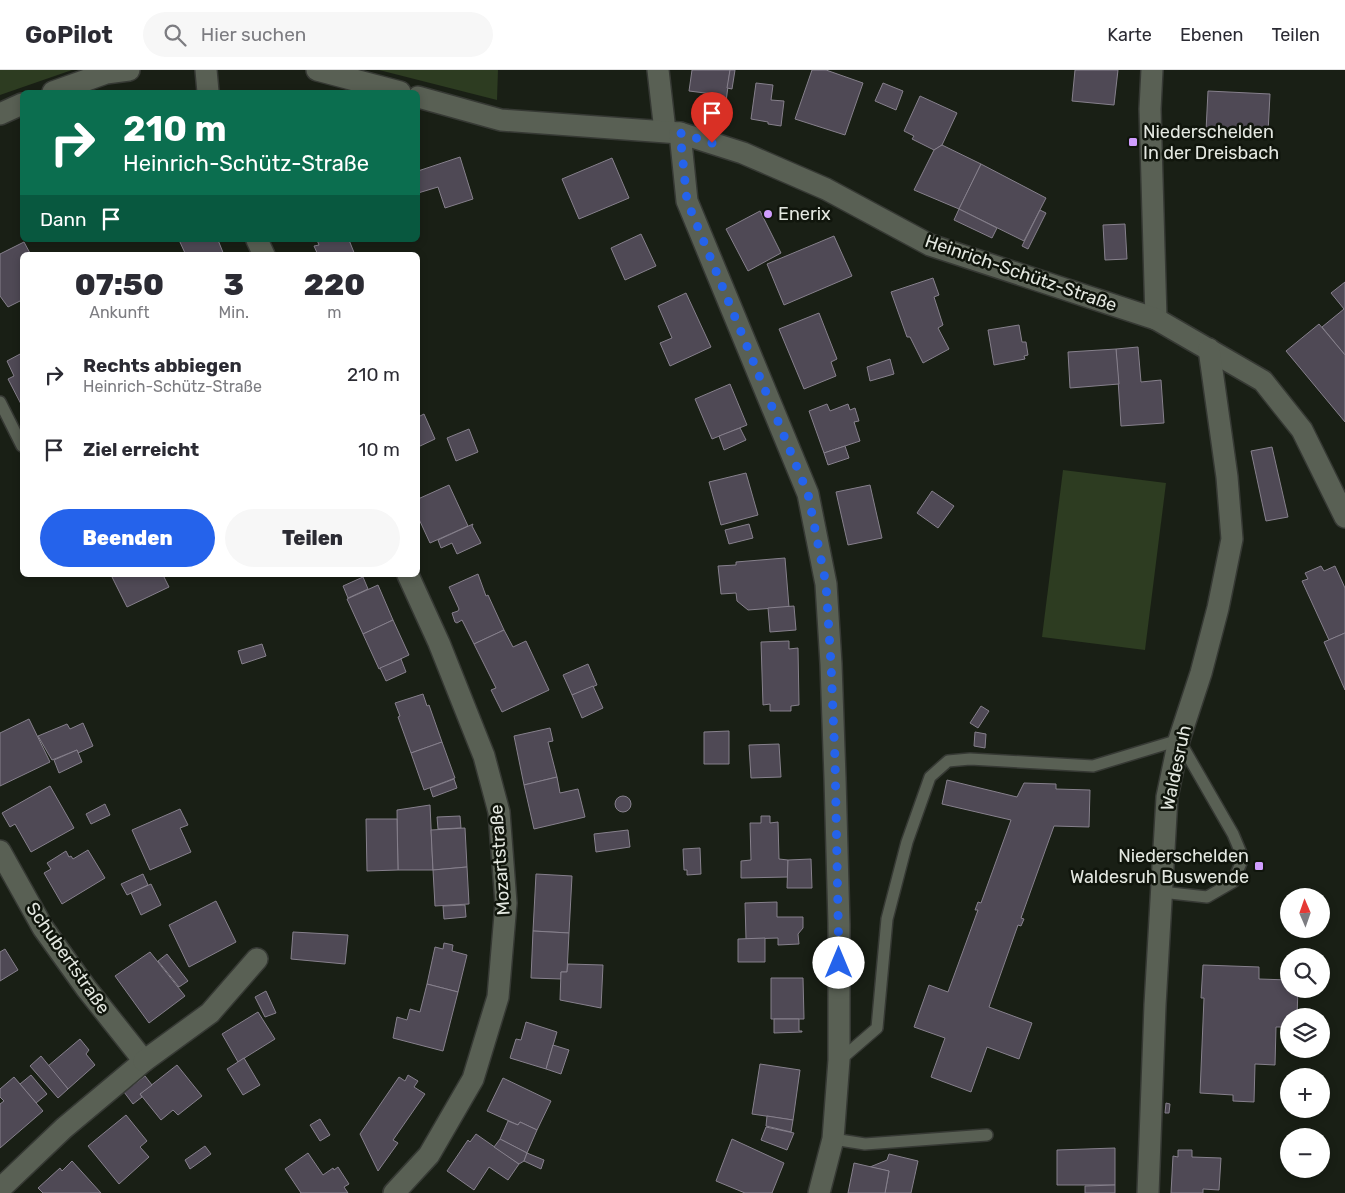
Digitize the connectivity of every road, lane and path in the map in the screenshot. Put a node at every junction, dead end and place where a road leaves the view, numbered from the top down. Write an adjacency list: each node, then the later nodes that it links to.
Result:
1 (129, 70): 6 (street)
2 (206, 70): 7 (street)
3 (317, 70): 8 (street)
4 (658, 70): 12 (street)
5 (1152, 70): 13 (street)
6 (59, 90)
7 (208, 90)
8 (392, 90)
9 (420, 98): 12 (street, Heinrich-Schütz-Straße)
10 (20, 105): 11 (street)
11 (0, 114)
12 (673, 132): 13 (street, Heinrich-Schütz-Straße); 23 (street)
13 (1156, 319): 14 (street, Heinrich-Schütz-Straße)
14 (1210, 349): 17 (street, Heinrich-Schütz-Straße); 19 (street, Waldesruh)
15 (0, 402): 16 (lane)
16 (20, 442)
17 (1345, 517)
18 (409, 577): 28 (street, Mozartstraße)
19 (1179, 740): 21 (street, Waldesruh); 21 (lane); 23 (lane)
20 (0, 851): 24 (street, Schubertstraße)
21 (1161, 892): 30 (street, Waldesruh)
22 (257, 959): 24 (street)
23 (839, 1060): 26 (street)
24 (144, 1061): 27 (street)
25 (987, 1135): 26 (lane)
26 (832, 1139): 29 (street)
27 (0, 1189)
28 (394, 1193)
29 (818, 1193)
30 (1148, 1193)

